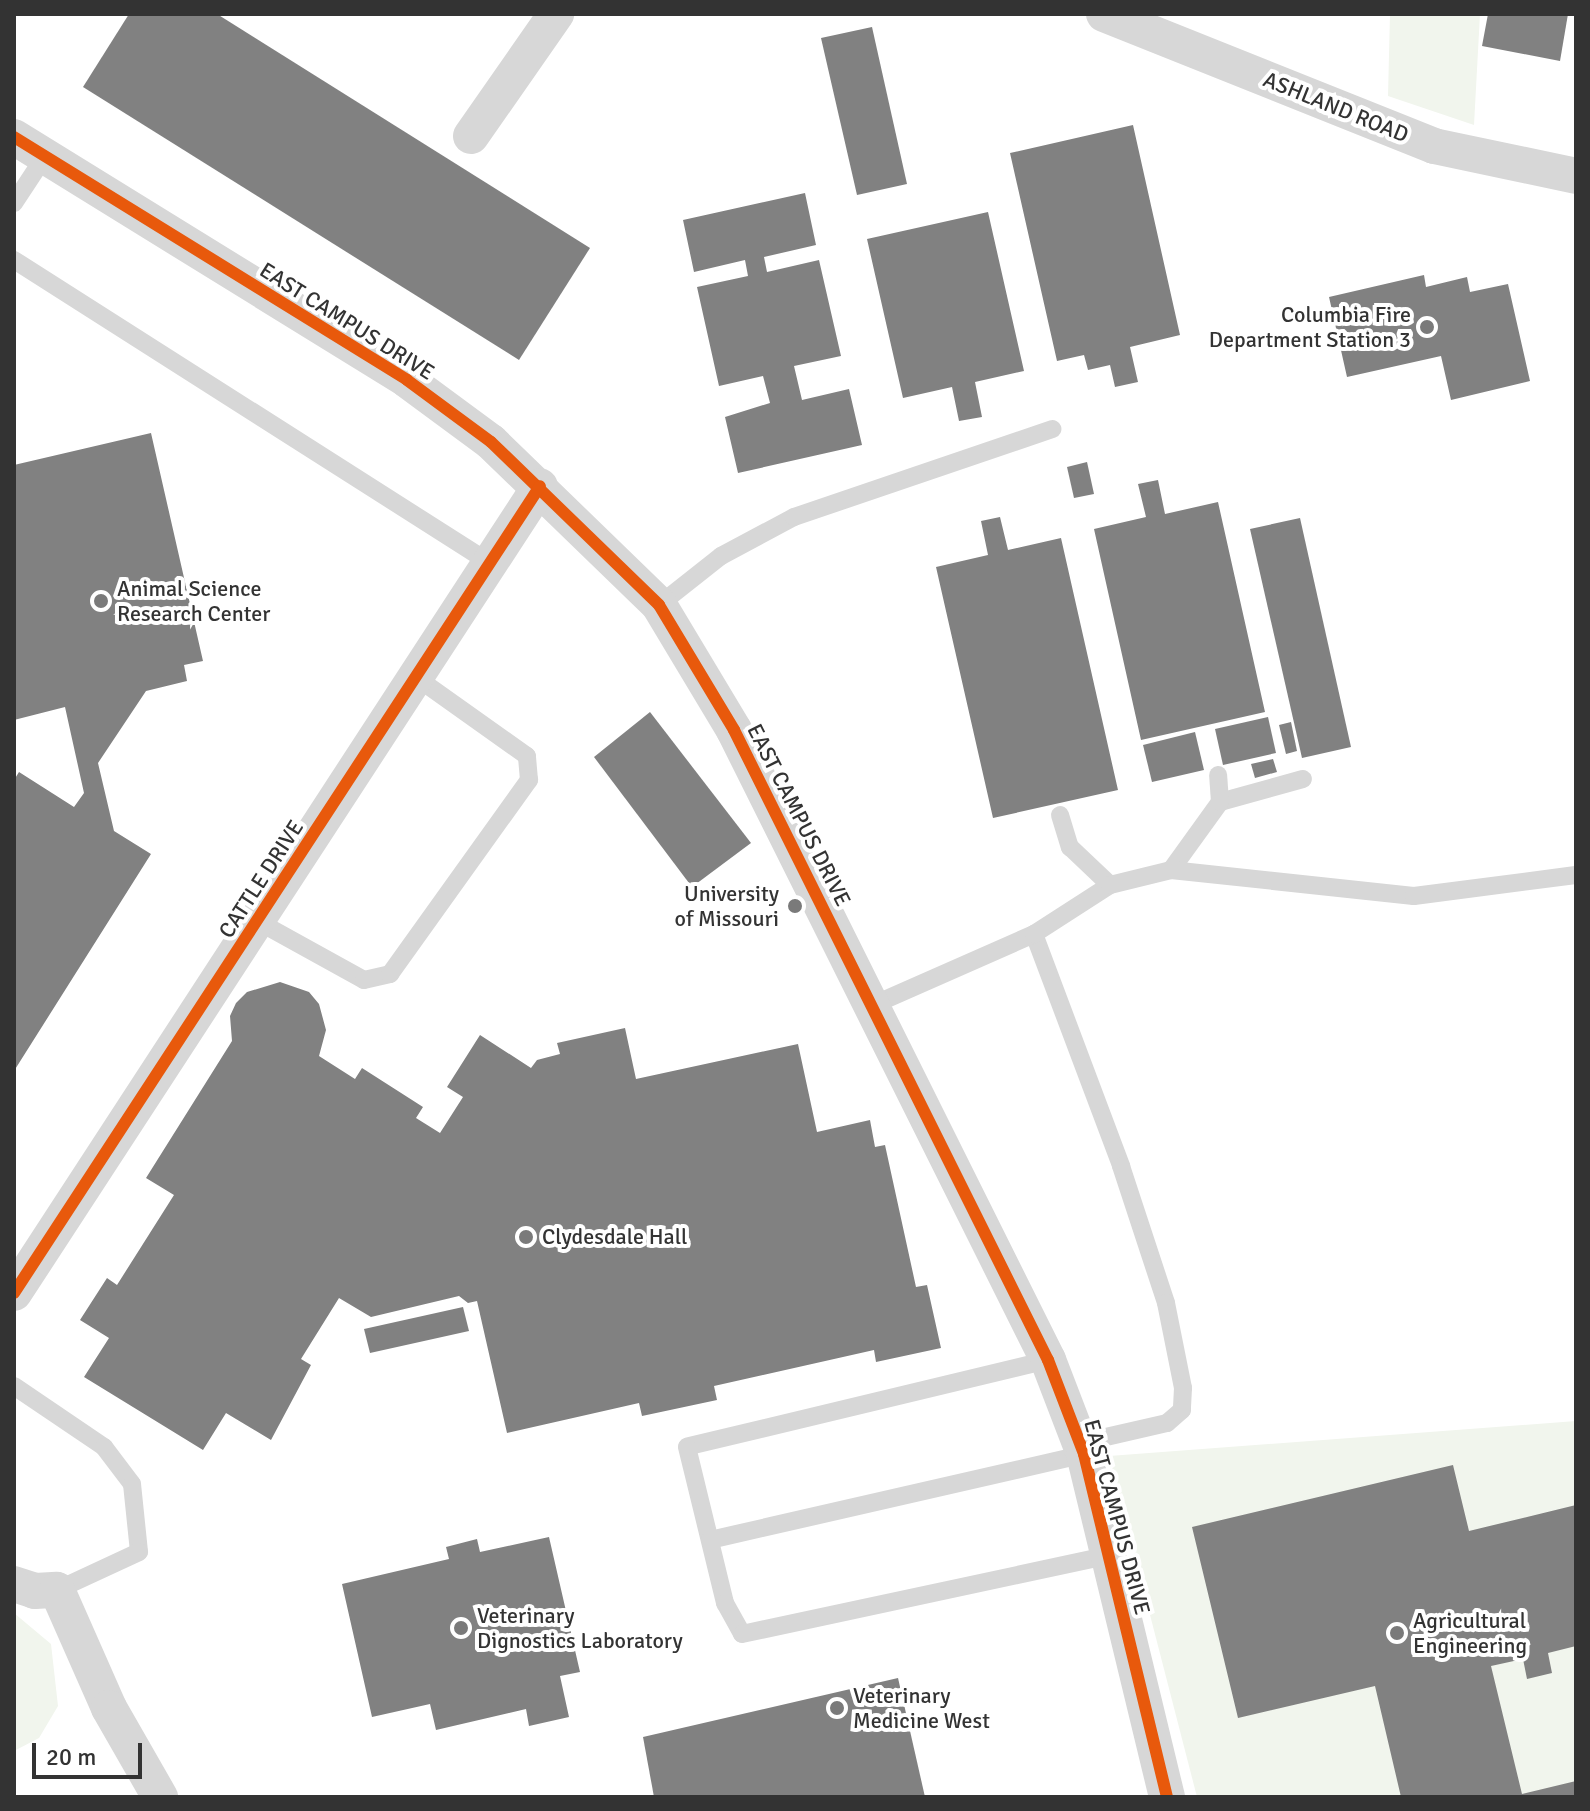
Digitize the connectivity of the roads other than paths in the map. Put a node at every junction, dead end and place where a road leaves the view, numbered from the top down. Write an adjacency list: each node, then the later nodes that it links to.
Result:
1 (556, 14): 4 (street)
2 (1104, 14): 3 (street, ASHLAND ROAD)
3 (1152, 23): 7 (street, ASHLAND ROAD)
4 (471, 136)
5 (14, 137): 6 (street, EAST CAMPUS DRIVE)
6 (45, 156): 8 (lane); 11 (street, EAST CAMPUS DRIVE)
7 (1576, 176)
8 (14, 203)
9 (14, 260): 12 (lane)
10 (1052, 429): 13 (lane)
11 (540, 486): 12 (street, CATTLE DRIVE); 13 (street, EAST CAMPUS DRIVE)
12 (490, 563): 14 (street, CATTLE DRIVE)
13 (659, 605): 24 (street, EAST CAMPUS DRIVE)
14 (416, 677): 22 (street, CATTLE DRIVE); 22 (lane)
15 (1218, 775): 17 (lane)
16 (1303, 779): 17 (lane)
17 (1220, 802): 19 (lane)
18 (1060, 815): 21 (lane)
19 (1171, 870): 20 (lane); 21 (lane)
20 (1576, 875)
21 (1110, 885): 23 (lane)
22 (257, 921): 25 (street, CATTLE DRIVE)
23 (1034, 934): 24 (lane); 28 (lane)
24 (873, 1005): 26 (street, EAST CAMPUS DRIVE)
25 (14, 1293)
26 (1048, 1360): 28 (street, EAST CAMPUS DRIVE); 29 (lane)
27 (14, 1386): 32 (lane)
28 (1082, 1448): 29 (lane); 30 (street, EAST CAMPUS DRIVE)
29 (710, 1540): 30 (lane)
30 (1109, 1555): 34 (street, EAST CAMPUS DRIVE)
31 (14, 1584): 32 (street)
32 (57, 1590): 33 (street)
33 (160, 1797)
34 (1167, 1797)

